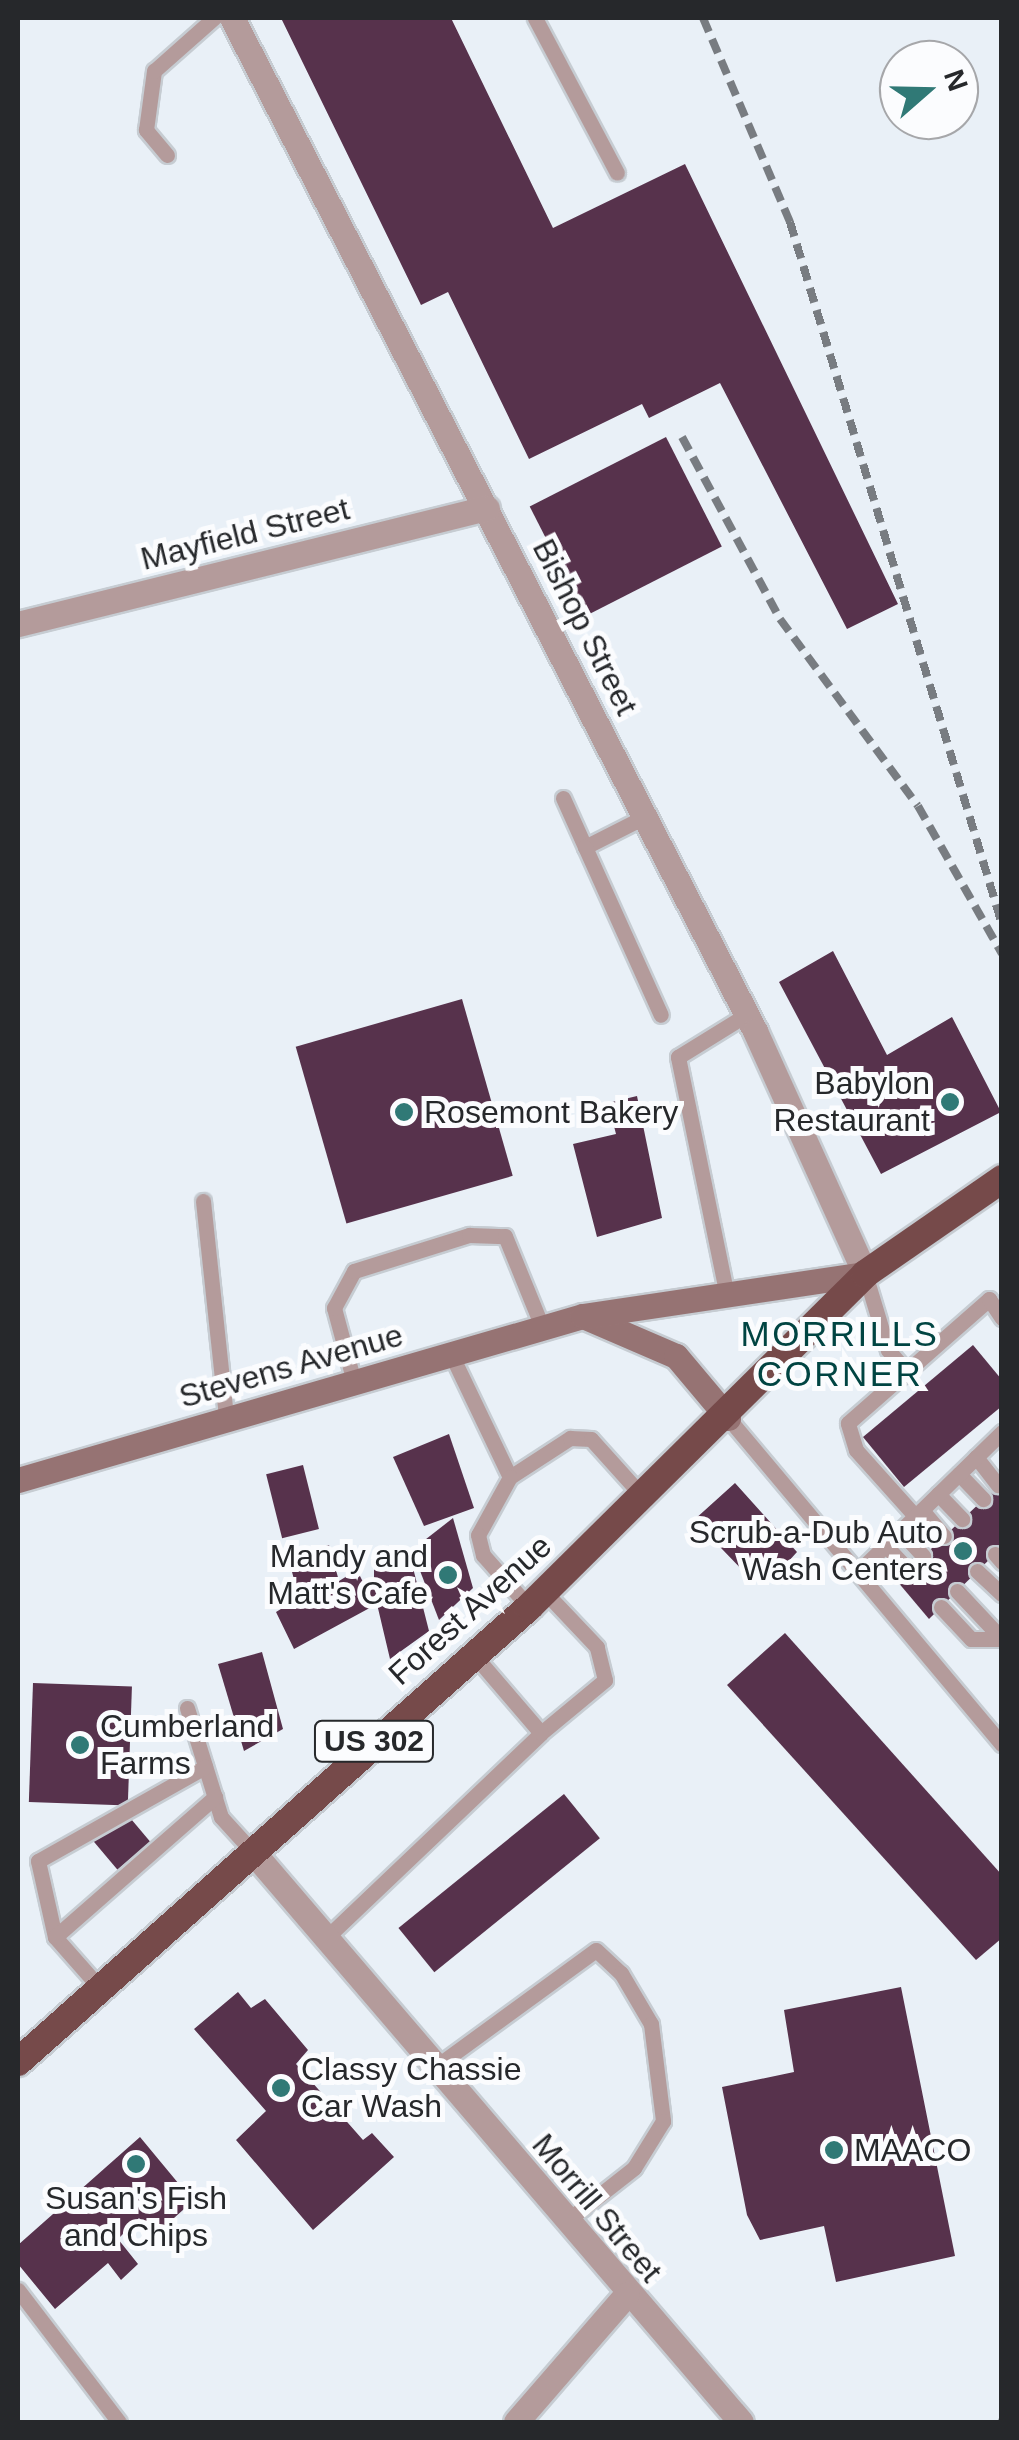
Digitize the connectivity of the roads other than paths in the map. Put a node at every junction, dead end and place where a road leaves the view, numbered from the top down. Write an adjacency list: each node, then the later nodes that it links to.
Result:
1 (214, 18): 4 (lane)
2 (232, 18): 6 (street, Bishop Street)
3 (536, 18): 5 (lane)
4 (167, 155)
5 (617, 173)
6 (487, 508): 7 (street, Mayfield Street); 9 (street, Bishop Street)
7 (18, 624)
8 (562, 798): 10 (lane)
9 (646, 816): 10 (lane); 12 (street, Bishop Street)
10 (585, 847): 11 (lane)
11 (661, 1015)
12 (746, 1015): 15 (street, Bishop Street); 16 (lane)
13 (1001, 1181): 15 (highway, US 302)
14 (203, 1201): 24 (lane)
15 (866, 1274): 16 (main road, Stevens Avenue); 22 (lane); 25 (highway, Forest Avenue / US 302)
16 (726, 1291): 18 (main road, Stevens Avenue)
17 (996, 1294): 19 (lane); 22 (lane)
18 (584, 1316): 20 (main road, Stevens Avenue); 25 (main road)
19 (1002, 1318)
20 (543, 1329): 21 (main road, Stevens Avenue); 23 (lane)
21 (451, 1354): 23 (main road, Stevens Avenue); 29 (lane)
22 (906, 1371): 35 (lane)
23 (354, 1382): 24 (main road, Stevens Avenue)
24 (226, 1418): 30 (main road, Stevens Avenue)
25 (728, 1418): 33 (highway, Forest Avenue / US 302); 43 (lane)
26 (1002, 1432): 27 (lane)
27 (976, 1458): 28 (lane); 31 (lane)
28 (959, 1474): 32 (lane); 34 (lane)
29 (510, 1478): 33 (lane); 46 (lane)
30 (18, 1480)
31 (998, 1485)
32 (938, 1494): 35 (lane); 36 (lane)
33 (645, 1499): 46 (highway, Forest Avenue / US 302)
34 (983, 1499)
35 (919, 1514): 37 (lane); 38 (lane)
36 (962, 1520)
37 (900, 1532): 39 (lane); 40 (lane)
38 (944, 1536)
39 (886, 1546): 41 (lane); 43 (lane)
40 (923, 1556)
41 (908, 1570)
42 (977, 1571): 45 (lane)
43 (858, 1572): 51 (lane)
44 (956, 1592): 48 (lane)
45 (1002, 1594)
46 (537, 1600): 49 (highway, Forest Avenue / US 302); 52 (lane)
47 (941, 1607): 48 (lane)
48 (1002, 1639)
49 (474, 1656): 52 (lane); 56 (highway, Forest Avenue / US 302)
50 (187, 1708): 54 (lane)
51 (996, 1727): 53 (lane)
52 (541, 1733): 58 (lane)
53 (1002, 1744)
54 (205, 1767): 55 (lane); 57 (lane)
55 (215, 1798): 56 (lane); 57 (lane)
56 (251, 1850): 58 (street, Morrill Street); 59 (highway, Forest Avenue / US 302)
57 (55, 1937): 59 (lane)
58 (325, 1939): 61 (street, Morrill Street)
59 (100, 1988): 60 (highway, Forest Avenue / US 302)
60 (18, 2062)
61 (434, 2068): 62 (street, Morrill Street); 62 (lane)
62 (568, 2220): 64 (street, Morrill Street)
63 (18, 2290): 65 (lane)
64 (628, 2294): 66 (street); 67 (street, Morrill Street)
65 (119, 2422)
66 (516, 2422)
67 (741, 2422)

